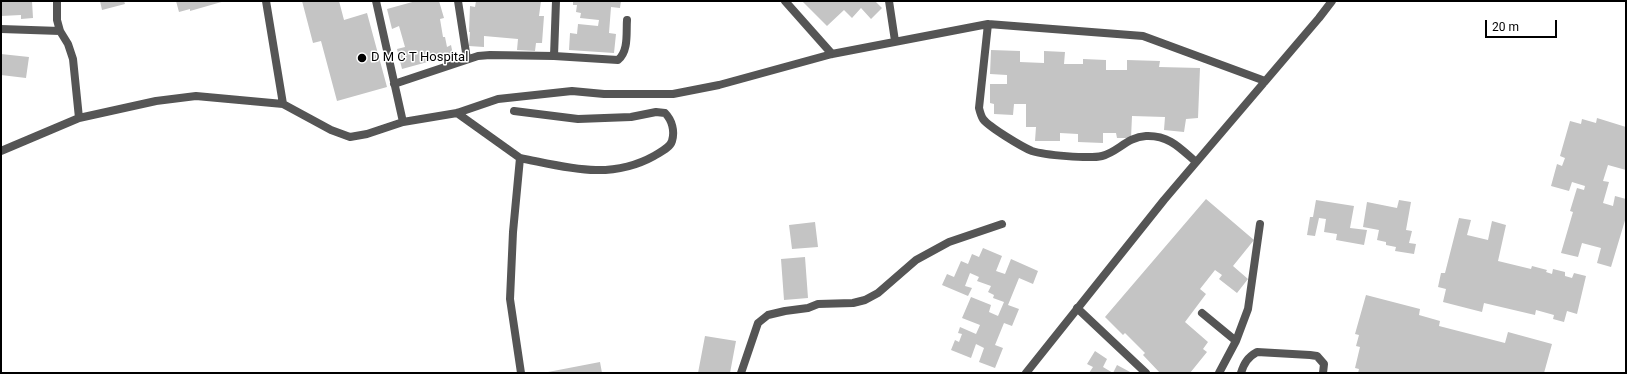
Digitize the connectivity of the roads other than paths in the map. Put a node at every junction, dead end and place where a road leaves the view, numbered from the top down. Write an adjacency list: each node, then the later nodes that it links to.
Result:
1 (57, 1): 12 (street)
2 (266, 1): 19 (street)
3 (376, 1): 18 (street)
4 (458, 1): 16 (street)
5 (556, 1): 15 (street)
6 (785, 1): 14 (street)
7 (889, 1): 13 (street)
8 (1332, 1): 17 (street)
9 (627, 20): 15 (street)
10 (988, 24): 13 (street); 17 (street); 26 (street)
11 (1, 29): 12 (street)
12 (60, 31): 22 (street)
13 (895, 41): 14 (street)
14 (832, 54): 21 (street)
15 (554, 56): 16 (street)
16 (467, 59): 18 (street)
17 (1265, 81): 26 (street)
18 (394, 84): 23 (street)
19 (283, 104): 22 (street); 23 (street)
20 (514, 111): 25 (street)
21 (457, 113): 23 (street); 25 (street)
22 (79, 118): 24 (street)
23 (403, 122)
24 (1, 151)
25 (520, 158): 32 (street)
26 (1196, 162): 29 (street)
27 (1002, 224): 33 (street)
28 (1260, 224): 31 (street)
29 (1077, 308): 34 (street); 35 (street)
30 (1202, 313): 31 (street)
31 (1236, 341): 36 (street)
32 (521, 373)
33 (741, 373)
34 (1026, 373)
35 (1146, 373)
36 (1219, 373)
37 (1241, 373): 38 (street)
38 (1323, 373)

